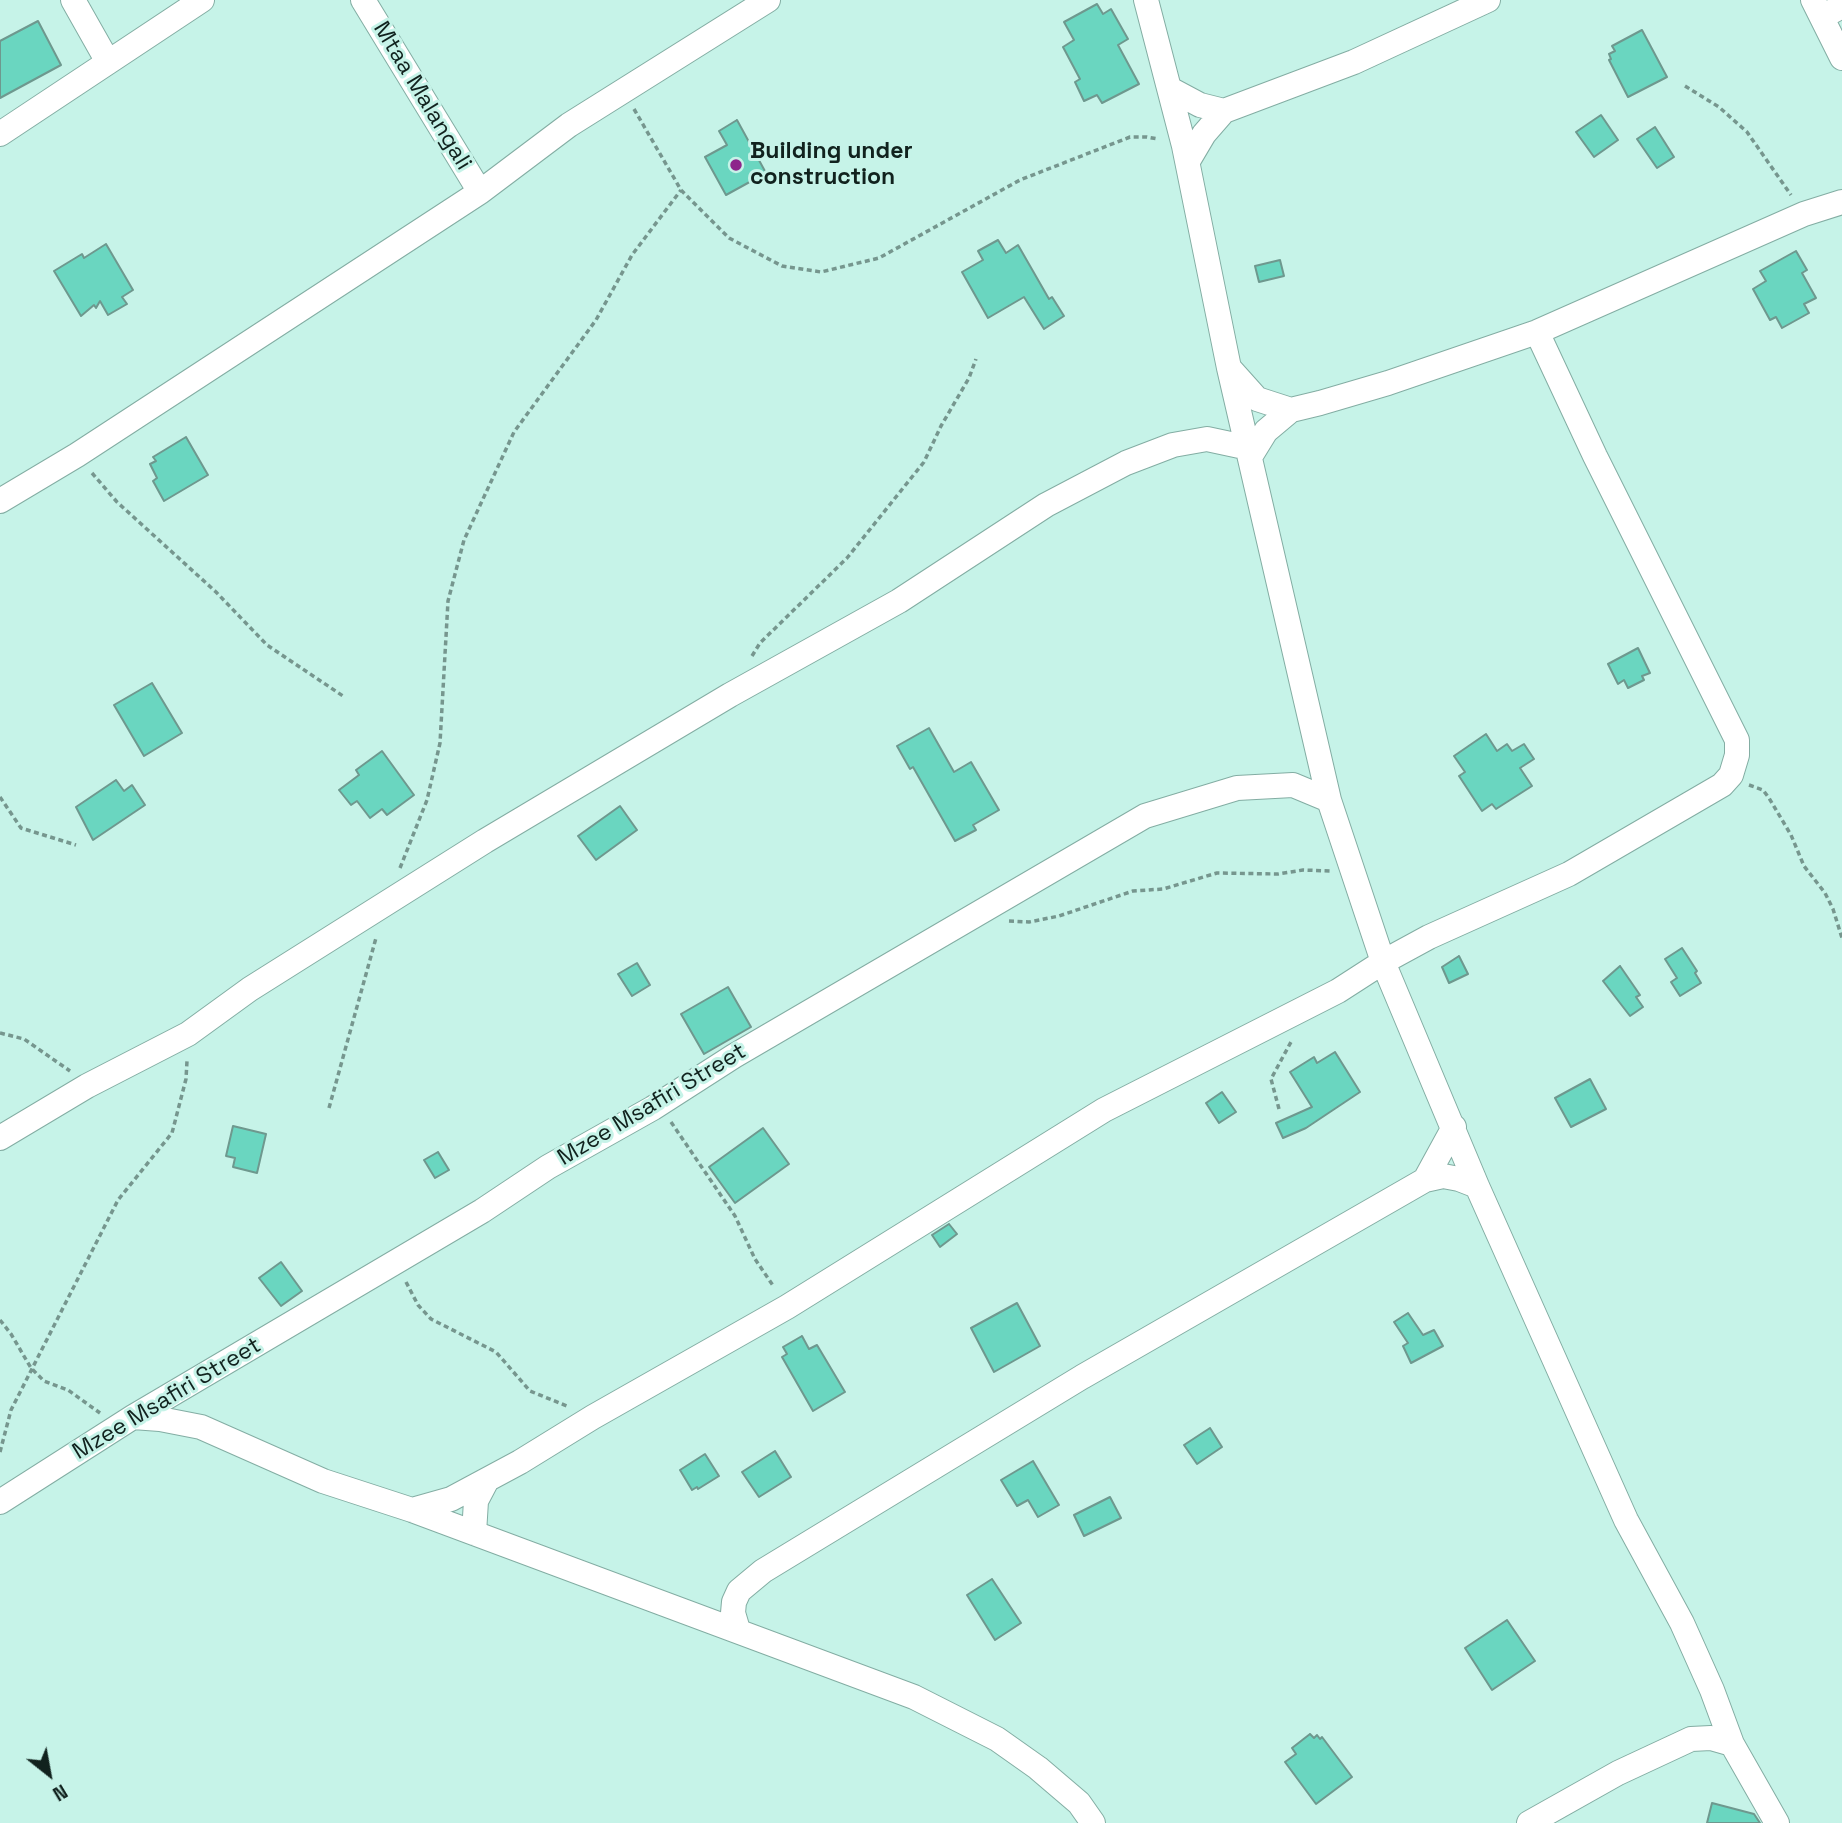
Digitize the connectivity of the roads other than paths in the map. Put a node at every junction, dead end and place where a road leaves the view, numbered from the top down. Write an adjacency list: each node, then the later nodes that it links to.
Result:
1 (73, 0): 9 (street)
2 (202, 0): 9 (street)
3 (363, 0): 14 (street, Mtaa Malangali)
4 (768, 0): 14 (street)
5 (1146, 0): 10 (street)
6 (1488, 0): 11 (street)
7 (1826, 8): 8 (street)
8 (1842, 58)
9 (108, 62): 12 (street)
10 (1170, 89): 11 (street); 13 (street)
11 (1224, 111): 13 (street)
12 (0, 134)
13 (1186, 154): 17 (street)
14 (480, 192): 20 (street)
15 (1842, 202): 16 (street)
16 (1537, 332): 18 (street); 22 (street)
17 (1229, 368): 18 (street); 19 (street)
18 (1291, 410): 19 (street)
19 (1249, 452): 21 (street); 24 (street)
20 (0, 501)
21 (1329, 800): 22 (street); 27 (street, Mzee Msafiri Street)
22 (1383, 962): 23 (street); 28 (street)
23 (1454, 1127): 25 (street); 26 (street)
24 (0, 1138)
25 (1425, 1180): 26 (street); 32 (street)
26 (1477, 1186): 33 (street)
27 (126, 1422): 29 (street, Mzee Msafiri Street); 30 (street)
28 (486, 1482): 30 (street); 31 (street)
29 (0, 1502)
30 (412, 1510): 31 (street)
31 (474, 1533): 32 (street)
32 (738, 1630): 34 (street)
33 (1732, 1744): 35 (street); 36 (street)
34 (1093, 1823)
35 (1529, 1823)
36 (1777, 1823)

